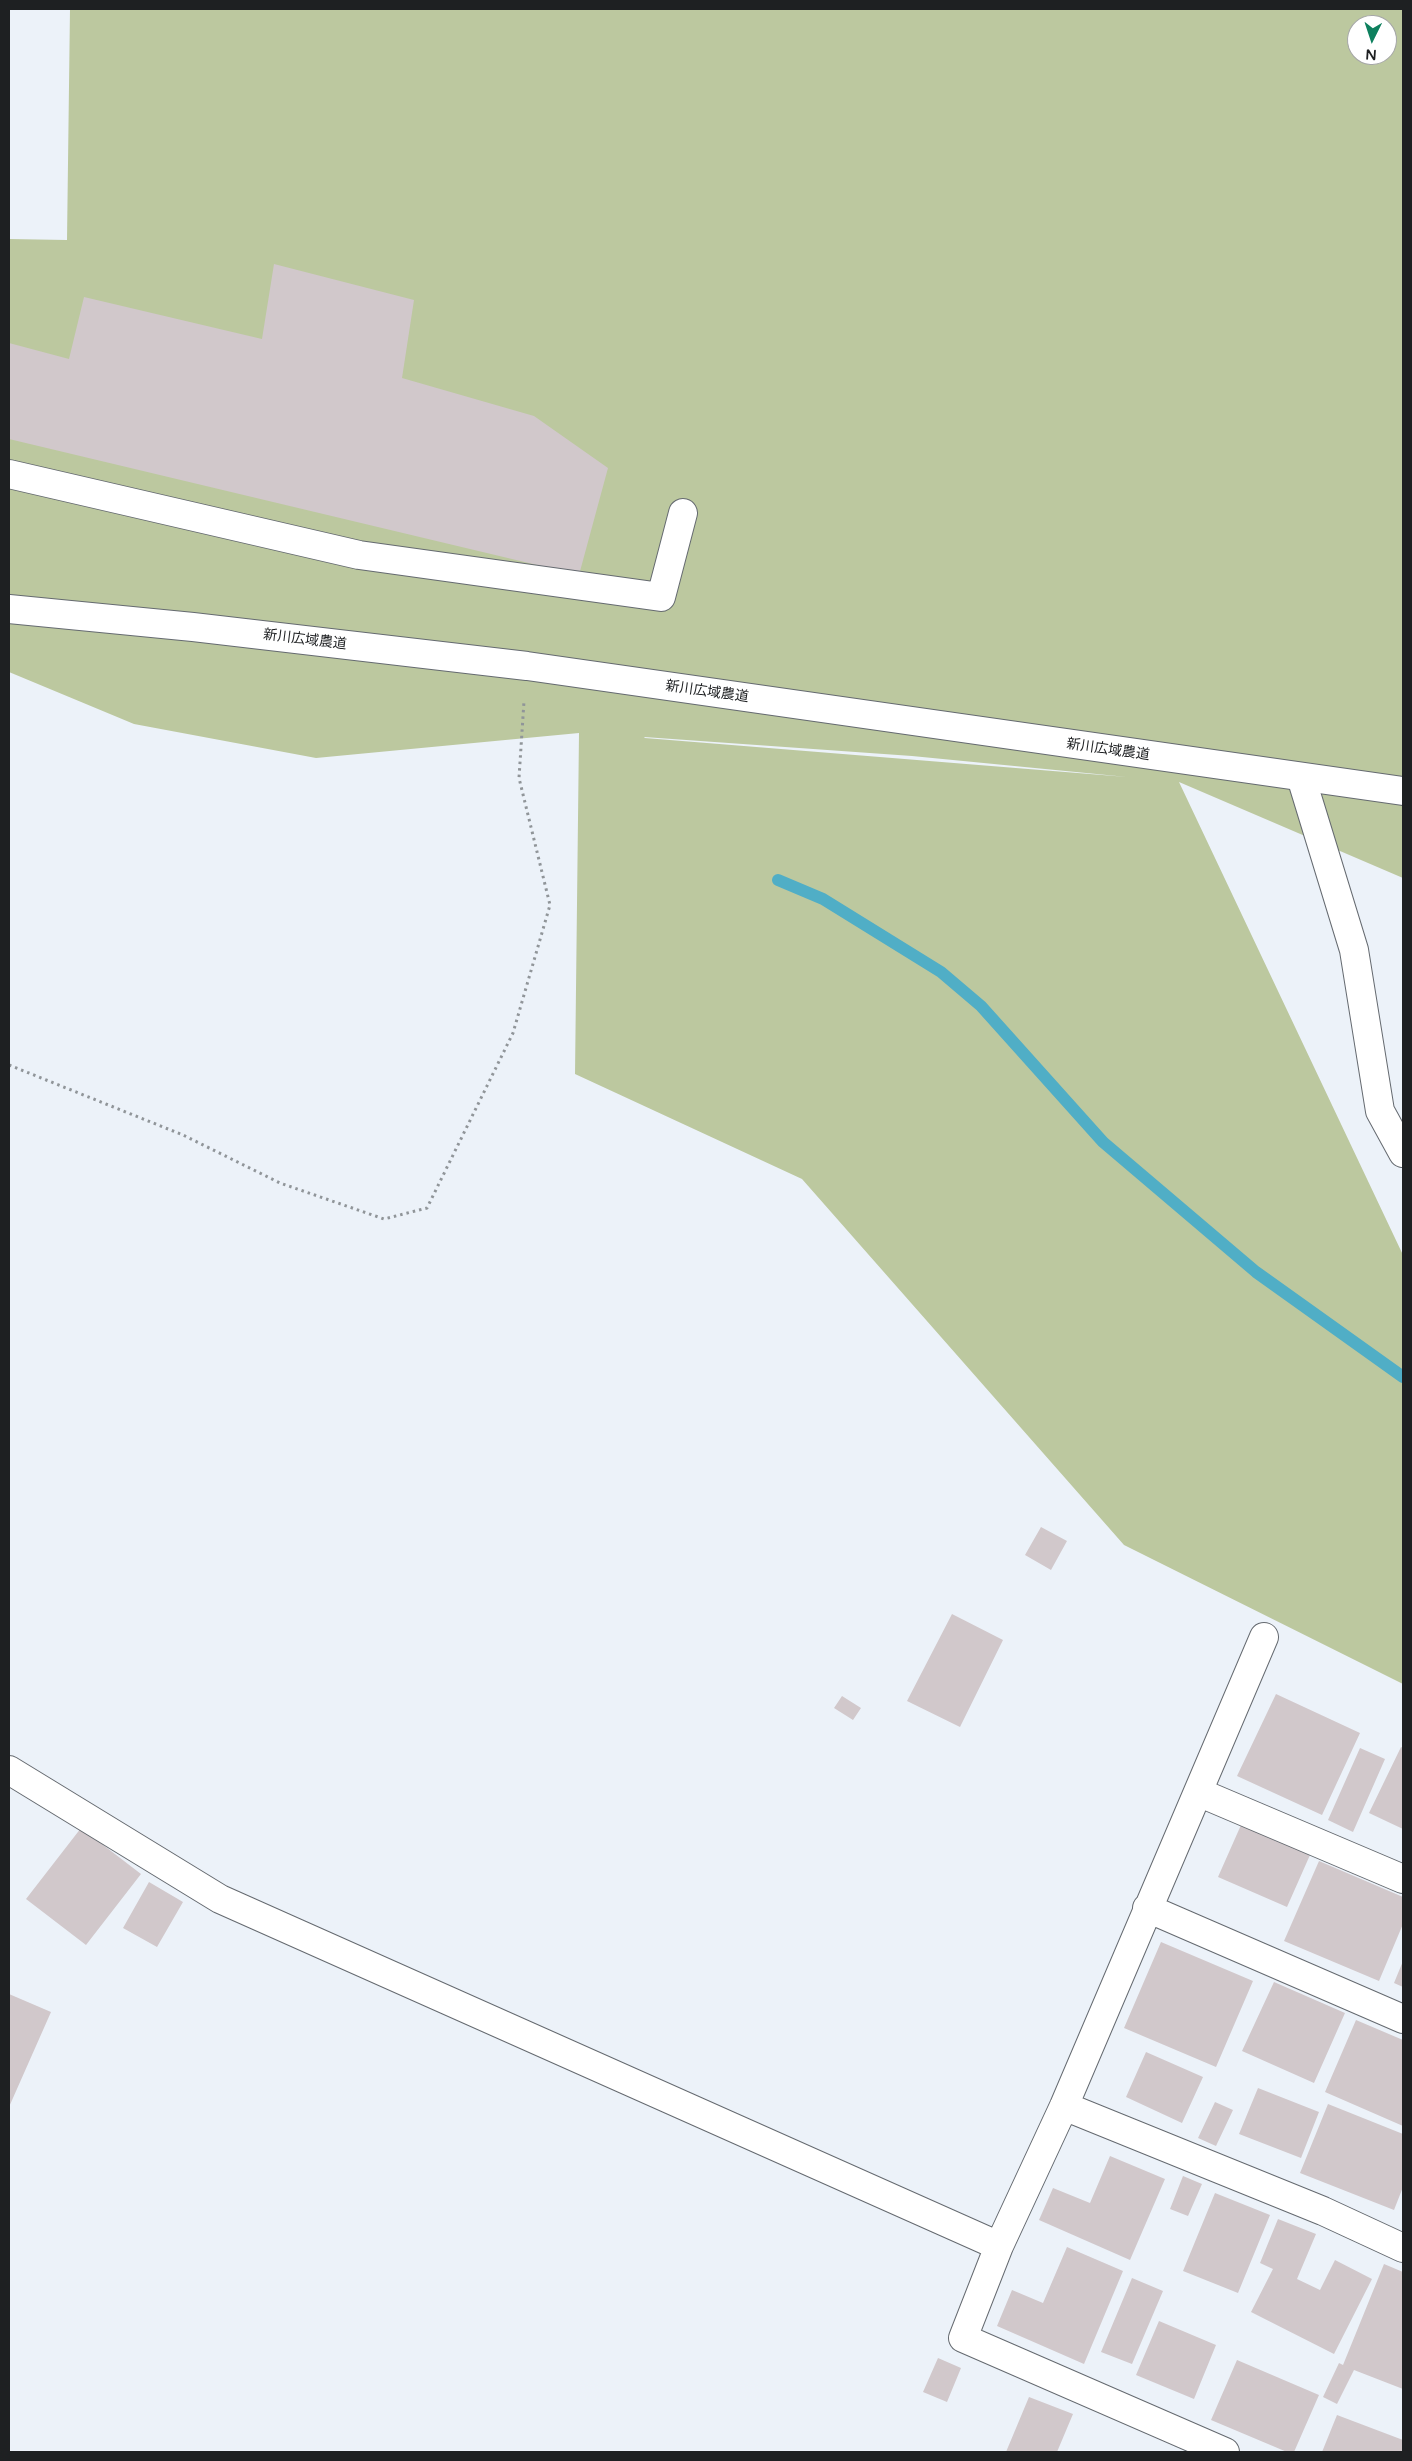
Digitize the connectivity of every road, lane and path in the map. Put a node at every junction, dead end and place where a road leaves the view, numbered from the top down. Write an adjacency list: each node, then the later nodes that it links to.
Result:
1 (9, 474): 2 (street)
2 (683, 513)
3 (9, 609): 4 (street, 新川広域農道)
4 (526, 666): 5 (street, 新川広域農道); 7 (path)
5 (1301, 778): 6 (street, 新川広域農道); 8 (street)
6 (1403, 791)
7 (9, 1065)
8 (1403, 1153)
9 (1264, 1637): 11 (street)
10 (9, 1770): 16 (street)
11 (1198, 1792): 12 (street); 13 (street)
12 (1403, 1879)
13 (1147, 1908): 14 (street); 15 (street)
14 (1403, 2019)
15 (1064, 2106): 16 (street); 17 (street)
16 (999, 2246): 18 (street)
17 (1403, 2248)
18 (1225, 2452)

